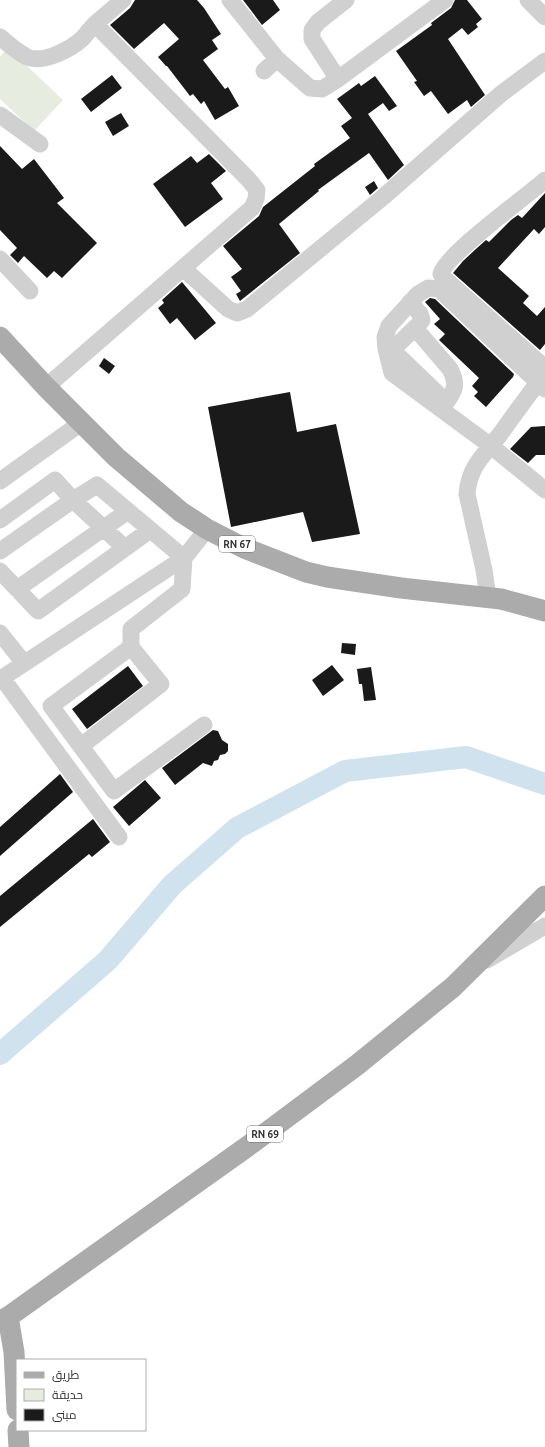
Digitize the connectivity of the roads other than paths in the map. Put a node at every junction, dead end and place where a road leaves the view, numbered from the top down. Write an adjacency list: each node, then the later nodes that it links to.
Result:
1 (124, 0): 7 (street)
2 (230, 0): 9 (street)
3 (445, 0): 12 (street)
4 (528, 0): 6 (street)
5 (336, 3): 12 (street)
6 (545, 17)
7 (95, 24): 8 (street); 16 (street)
8 (0, 37)
9 (277, 59): 11 (street); 12 (street)
10 (545, 62): 16 (street)
11 (264, 71)
12 (338, 79)
13 (0, 115): 14 (street)
14 (40, 144)
15 (545, 180): 23 (street)
16 (183, 268): 24 (street)
17 (3, 269): 18 (street)
18 (30, 290)
19 (410, 302): 20 (street); 22 (street); 23 (street)
20 (415, 328): 22 (street); 25 (street)
21 (0, 337): 24 (main road, RN 67)
22 (390, 352): 25 (street)
23 (543, 378): 27 (street)
24 (46, 387): 26 (main road, RN 67)
25 (443, 408): 27 (street)
26 (81, 423): 28 (street); 35 (main road, RN 67)
27 (491, 446): 29 (street); 41 (street)
28 (0, 481)
29 (545, 490)
30 (73, 500): 31 (street); 32 (street); 33 (street); 37 (street)
31 (128, 511): 33 (street); 34 (street)
32 (0, 520)
33 (103, 528): 36 (street); 40 (street)
34 (150, 530): 36 (street); 38 (street)
35 (207, 530): 38 (street); 41 (main road, RN 67)
36 (125, 548): 40 (street)
37 (0, 551)
38 (184, 558): 44 (street); 45 (street)
39 (0, 570): 40 (street)
40 (17, 589)
41 (488, 597): 42 (main road, RN 67)
42 (545, 611)
43 (0, 634): 45 (street)
44 (131, 647): 48 (street); 48 (street)
45 (24, 663): 46 (street)
46 (1, 679): 49 (street)
47 (204, 725): 48 (street)
48 (81, 746)
49 (119, 837)
50 (545, 896): 52 (main road, RN 69)
51 (545, 926): 52 (street)
52 (472, 969): 53 (main road, RN 69)
53 (4, 1319): 54 (main road)
54 (16, 1395)
55 (18, 1431): 56 (main road)
56 (19, 1447)

